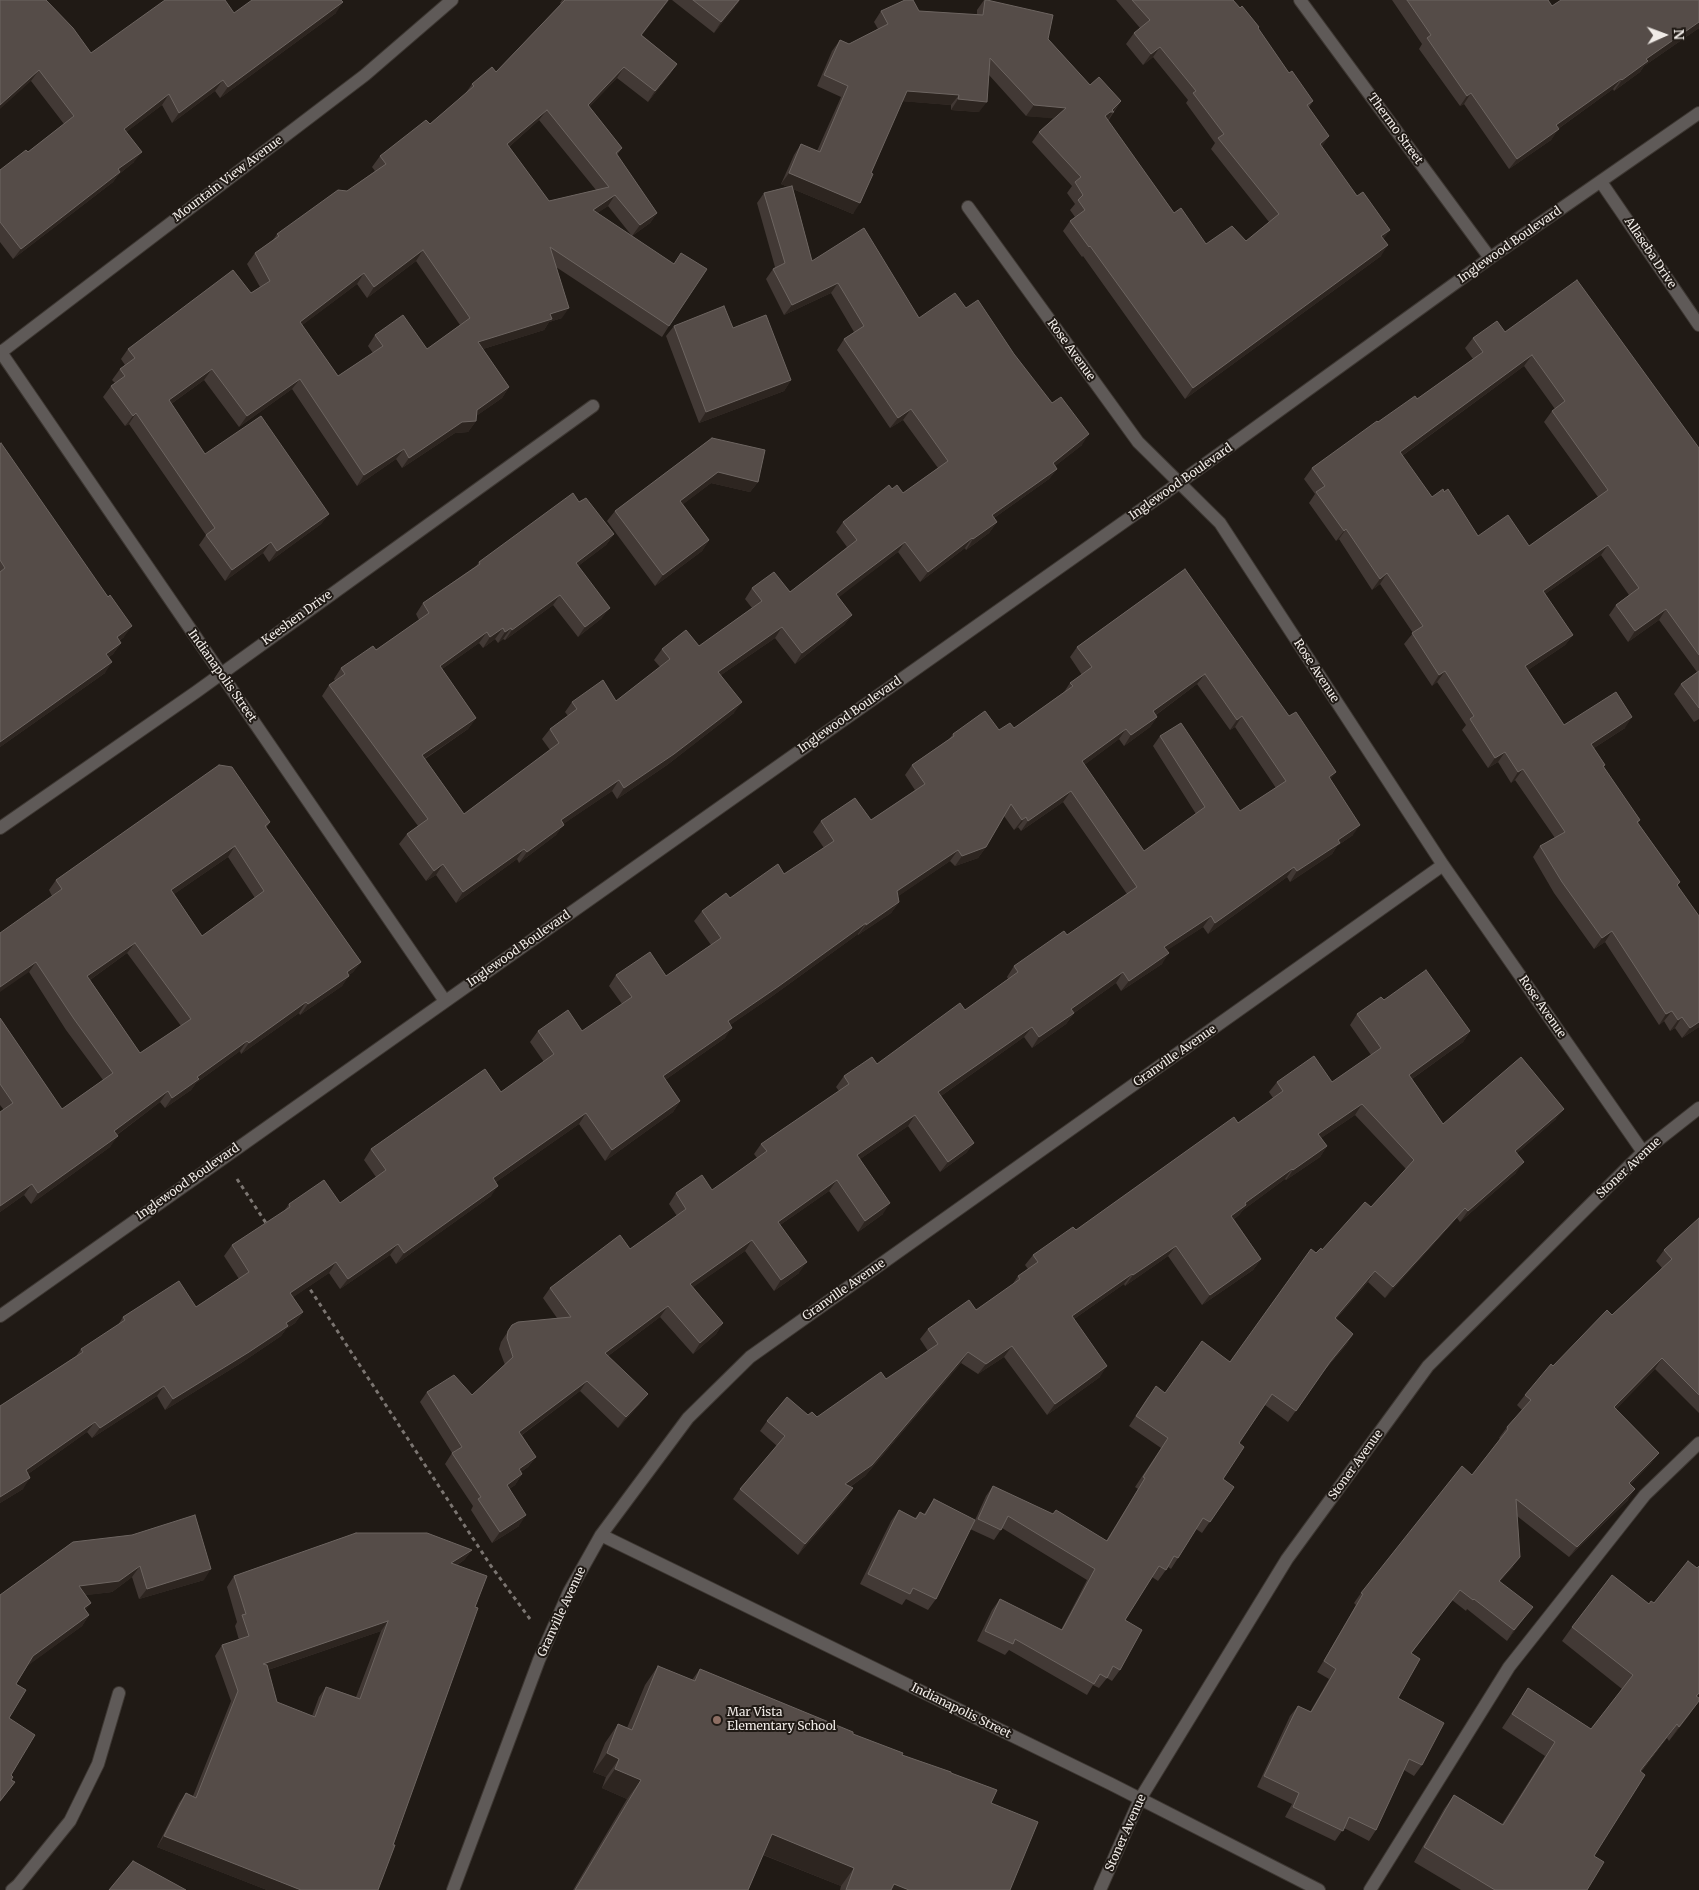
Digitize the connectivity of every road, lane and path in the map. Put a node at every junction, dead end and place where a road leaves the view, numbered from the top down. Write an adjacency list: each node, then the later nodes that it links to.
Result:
1 (452, 0): 8 (street, Mountain View Avenue)
2 (1300, 0): 6 (street, Thermo Street)
3 (1699, 113): 4 (street, Inglewood Boulevard)
4 (1601, 182): 6 (street, Inglewood Boulevard); 7 (street, Allaseba Drive)
5 (968, 207): 10 (street, Rose Avenue)
6 (1490, 258): 10 (street, Inglewood Boulevard)
7 (1699, 324)
8 (0, 352): 11 (street, Indianapolis Street)
9 (593, 406): 11 (street, Keeshen Drive)
10 (1180, 484): 13 (street, Rose Avenue); 14 (street, Inglewood Boulevard)
11 (221, 673): 12 (street, Keeshen Drive); 14 (street, Indianapolis Street)
12 (0, 828)
13 (1443, 865): 16 (street, Rose Avenue); 22 (street, Granville Avenue)
14 (445, 1001): 17 (street, Inglewood Boulevard)
15 (1699, 1108): 16 (street, Stoner Avenue)
16 (1643, 1152): 25 (street, Stoner Avenue)
17 (224, 1157): 18 (path); 20 (street, Inglewood Boulevard)
18 (269, 1227)
19 (306, 1282): 23 (path)
20 (0, 1316)
21 (1699, 1443): 30 (street)
22 (601, 1535): 25 (street, Indianapolis Street); 27 (street, Granville Avenue)
23 (531, 1620)
24 (120, 1693): 26 (street)
25 (1140, 1799): 28 (street, Stoner Avenue); 29 (street, Indianapolis Street)
26 (12, 1890)
27 (454, 1890)
28 (1100, 1890)
29 (1319, 1890)
30 (1370, 1890)

